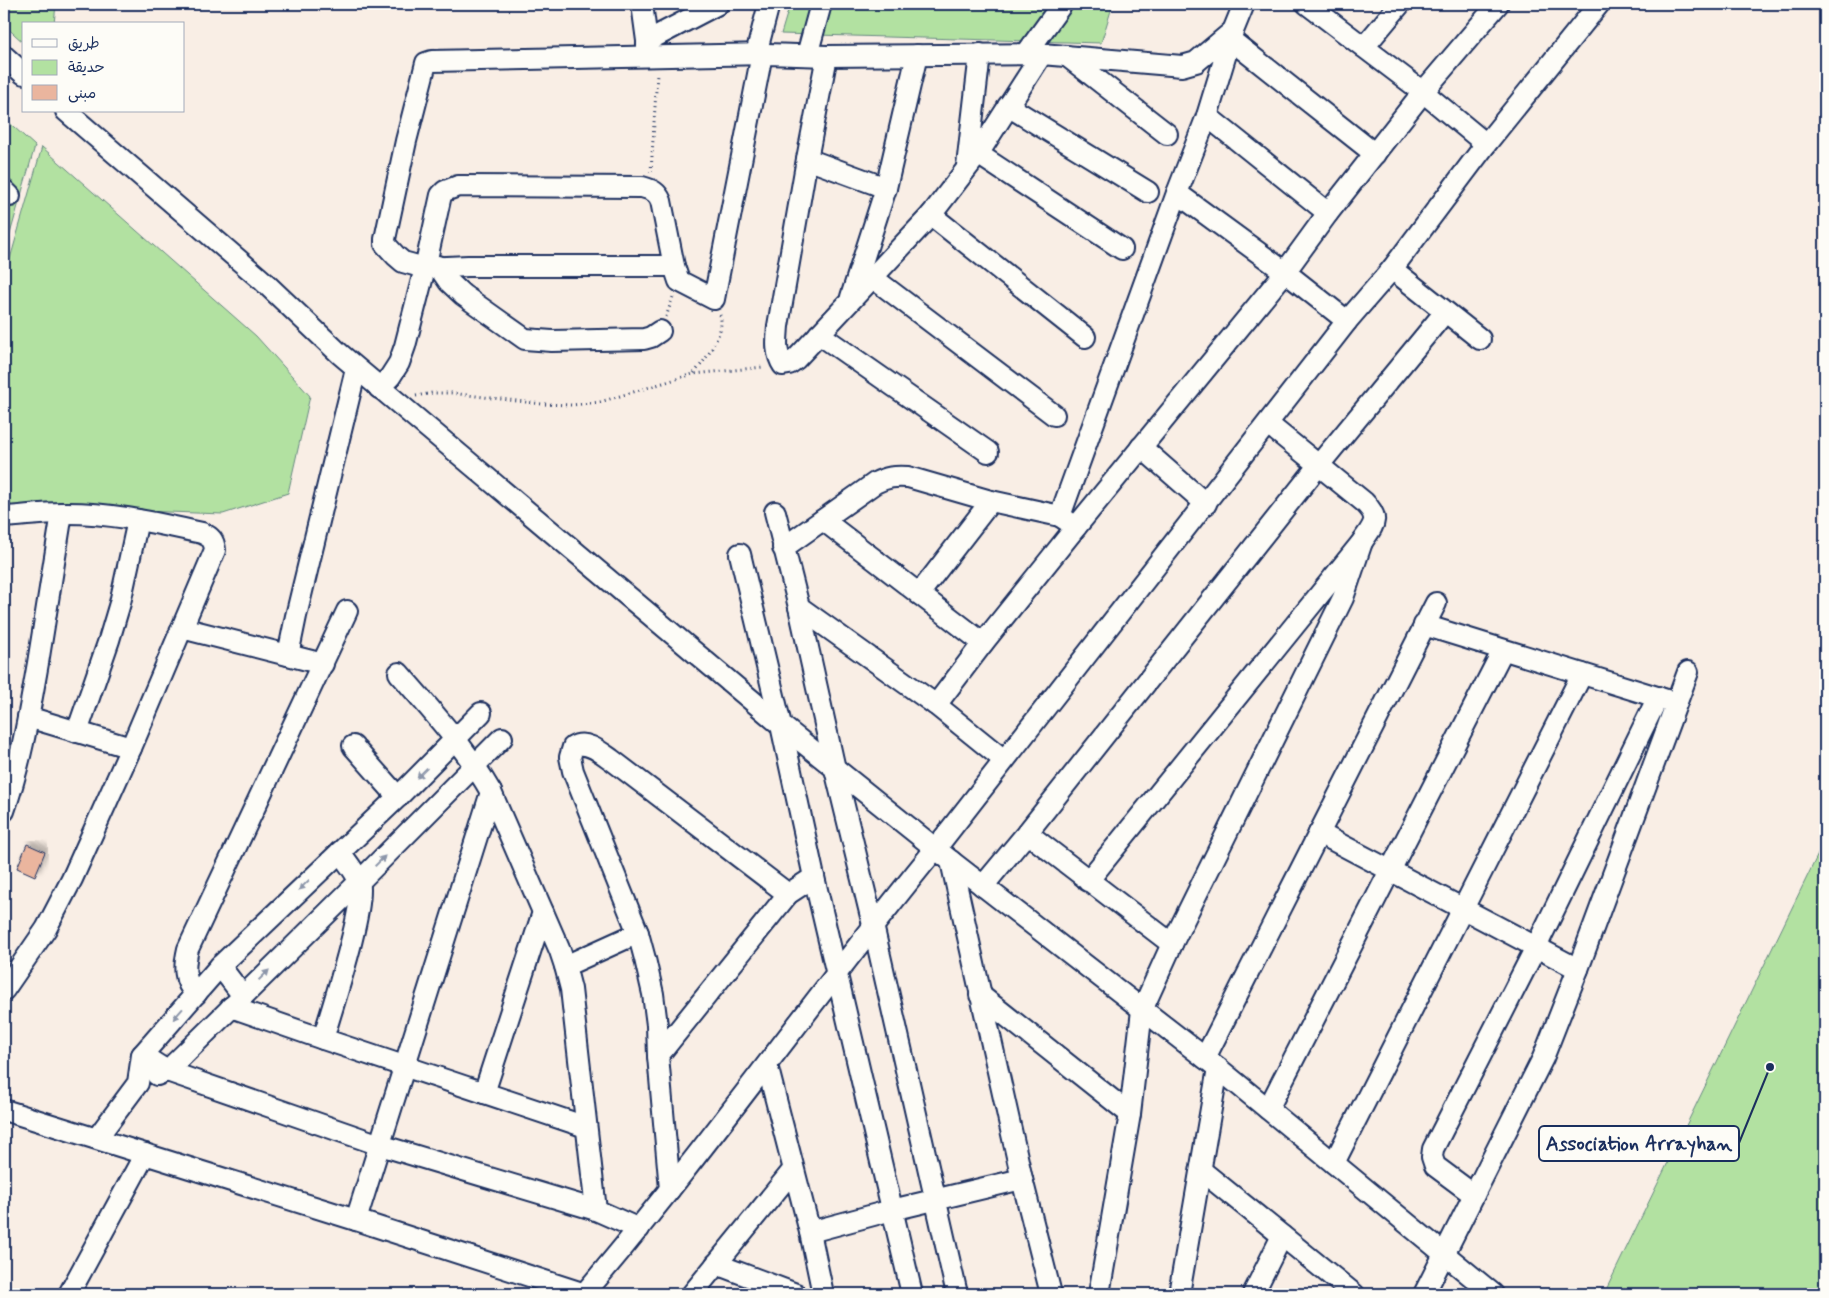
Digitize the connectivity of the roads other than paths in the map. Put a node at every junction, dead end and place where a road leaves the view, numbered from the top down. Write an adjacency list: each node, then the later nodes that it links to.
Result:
1 (642, 4): 13 (street)
2 (718, 4): 13 (street)
3 (769, 4): 14 (street)
4 (821, 4): 17 (street)
5 (1062, 4): 16 (street)
6 (1244, 4): 11 (street)
7 (1308, 4): 12 (street)
8 (1400, 4): 12 (street)
9 (1498, 4): 23 (street)
10 (1599, 4): 28 (street)
11 (1232, 36): 21 (street); 26 (street); 29 (street)
12 (1364, 47): 23 (street)
13 (651, 51): 14 (street); 38 (street)
14 (759, 54): 17 (street); 41 (street)
15 (980, 54): 16 (street); 18 (street); 31 (street)
16 (1034, 54): 21 (street); 24 (street)
17 (807, 55): 20 (street)
18 (917, 55): 20 (street); 32 (street)
19 (4, 56): 22 (street)
20 (827, 56): 30 (street)
21 (1067, 56): 27 (street)
22 (22, 72)
23 (1423, 92): 28 (street); 29 (street)
24 (1008, 106): 31 (street); 33 (street)
25 (67, 112): 50 (street)
26 (1208, 116): 34 (street); 35 (street)
27 (1167, 134)
28 (1486, 144): 39 (street)
29 (1375, 154): 35 (street)
30 (807, 159): 32 (street); 47 (street)
31 (972, 162): 36 (street); 37 (street)
32 (886, 188): 43 (street)
33 (1148, 192)
34 (1177, 193): 40 (street); 64 (street)
35 (1328, 213): 40 (street)
36 (931, 215): 42 (street); 48 (street)
37 (1122, 249)
38 (431, 267): 41 (street); 41 (street); 46 (street); 51 (street)
39 (1392, 269): 44 (street); 45 (street)
40 (1285, 272): 45 (street); 54 (street)
41 (677, 274)
42 (873, 278): 43 (street); 52 (street)
43 (851, 299): 47 (street)
44 (1446, 312): 49 (street); 56 (street)
45 (1347, 320): 53 (street)
46 (660, 332)
47 (818, 334): 55 (street)
48 (1085, 338)
49 (1480, 339)
50 (356, 369): 51 (street); 76 (street)
51 (379, 388): 85 (street)
52 (1054, 414)
53 (1268, 424): 56 (street); 58 (street)
54 (1141, 447): 58 (street); 64 (street)
55 (988, 452)
56 (1318, 466): 65 (street); 99 (street)
57 (991, 501): 63 (street); 64 (street); 68 (street)
58 (1206, 504): 91 (street)
59 (775, 512): 66 (street)
60 (62, 513): 61 (street); 62 (street); 84 (street)
61 (4, 517)
62 (138, 520): 73 (street); 86 (street)
63 (823, 520): 66 (street); 68 (street)
64 (1068, 522): 74 (street)
65 (1362, 542): 105 (street); 113 (street)
66 (783, 548): 70 (street)
67 (740, 554): 85 (street)
68 (919, 594): 74 (street)
69 (1436, 602): 72 (street)
70 (799, 607): 82 (street); 93 (street)
71 (347, 611): 77 (street)
72 (1424, 626): 75 (street); 100 (street)
73 (182, 628): 76 (street); 90 (street)
74 (983, 643): 82 (street)
75 (1503, 650): 80 (street); 103 (street)
76 (288, 655): 77 (street)
77 (323, 664): 121 (street)
78 (1688, 672): 81 (street)
79 (399, 673): 87 (street)
80 (1582, 674): 81 (street); 109 (street)
81 (1667, 700): 94 (street); 95 (street)
82 (936, 705): 91 (street)
83 (481, 713): 87 (street)
84 (28, 717): 86 (street); 98 (street)
85 (781, 725): 93 (street); 104 (street)
86 (77, 732): 90 (street)
87 (456, 738): 92 (street); 97 (street, one-way to 97)
88 (502, 738): 92 (street)
89 (353, 746): 97 (street)
90 (131, 748): 118 (street)
91 (1004, 760): 102 (street)
92 (475, 765): 96 (street); 106 (street, one-way to 92)
93 (834, 769): 102 (street); 111 (street)
94 (1622, 770): 95 (street); 114 (street)
95 (1648, 780): 117 (street)
96 (491, 792): 110 (street); 130 (street)
97 (398, 797): 101 (street)
98 (4, 811)
99 (1027, 833): 105 (street); 107 (street)
100 (1319, 833): 103 (street); 128 (street)
101 (340, 852): 106 (street); 115 (street, one-way to 115)
102 (944, 855): 107 (street); 111 (street); 122 (street)
103 (1390, 870): 109 (street); 134 (street)
104 (814, 877): 108 (street); 119 (street)
105 (1088, 881): 113 (street)
106 (359, 882): 123 (street, one-way to 106); 125 (street)
107 (983, 886): 124 (street)
108 (788, 894): 112 (street); 127 (street)
109 (1463, 909): 114 (street); 141 (street)
110 (543, 912): 116 (street); 133 (street)
111 (873, 925): 119 (street); 147 (street)
112 (638, 933): 116 (street); 127 (street)
113 (1172, 944): 124 (street)
114 (1536, 947): 117 (street); 146 (street)
115 (220, 966): 121 (street); 123 (street)
116 (565, 966): 137 (street)
117 (1578, 969): 146 (street)
118 (10, 970): 120 (street)
119 (837, 973): 129 (street); 149 (street)
120 (4, 990)
121 (196, 994): 126 (street, one-way to 126)
122 (980, 995): 136 (street); 144 (street)
123 (237, 1001): 125 (street); 131 (street)
124 (1142, 1010): 128 (street); 136 (street)
125 (323, 1040): 130 (street)
126 (142, 1055): 131 (street); 132 (street)
127 (658, 1056): 145 (street)
128 (1212, 1063): 134 (street); 143 (street)
129 (767, 1065): 142 (street); 145 (street)
130 (405, 1067): 133 (street); 139 (street)
131 (167, 1071): 132 (street); 139 (street)
132 (138, 1083): 138 (street)
133 (484, 1093): 137 (street)
134 (1268, 1109): 141 (street)
135 (4, 1110): 138 (street)
136 (1130, 1114): 165 (street)
137 (586, 1127): 148 (street)
138 (97, 1138): 140 (street)
139 (380, 1144): 148 (street); 150 (street)
140 (145, 1154): 150 (street); 157 (street)
141 (1334, 1163): 154 (street)
142 (793, 1170): 152 (street); 155 (street)
143 (1202, 1171): 153 (street); 166 (street)
144 (1022, 1179): 147 (street); 164 (street)
145 (670, 1190): 151 (street)
146 (1474, 1195): 154 (street)
147 (936, 1200): 149 (street); 163 (street)
148 (596, 1210): 151 (street)
149 (892, 1210): 152 (street); 162 (street)
150 (356, 1220): 158 (street)
151 (640, 1229): 158 (street)
152 (810, 1232): 161 (street)
153 (1282, 1236): 156 (street); 167 (street)
154 (1444, 1253): 168 (street); 169 (street)
155 (716, 1264): 159 (street); 160 (street)
156 (1346, 1292)
157 (69, 1294)
158 (584, 1294)
159 (692, 1294)
160 (796, 1294)
161 (823, 1294)
162 (912, 1294)
163 (957, 1294)
164 (1052, 1294)
165 (1099, 1294)
166 (1179, 1294)
167 (1253, 1294)
168 (1424, 1294)
169 (1493, 1294)

